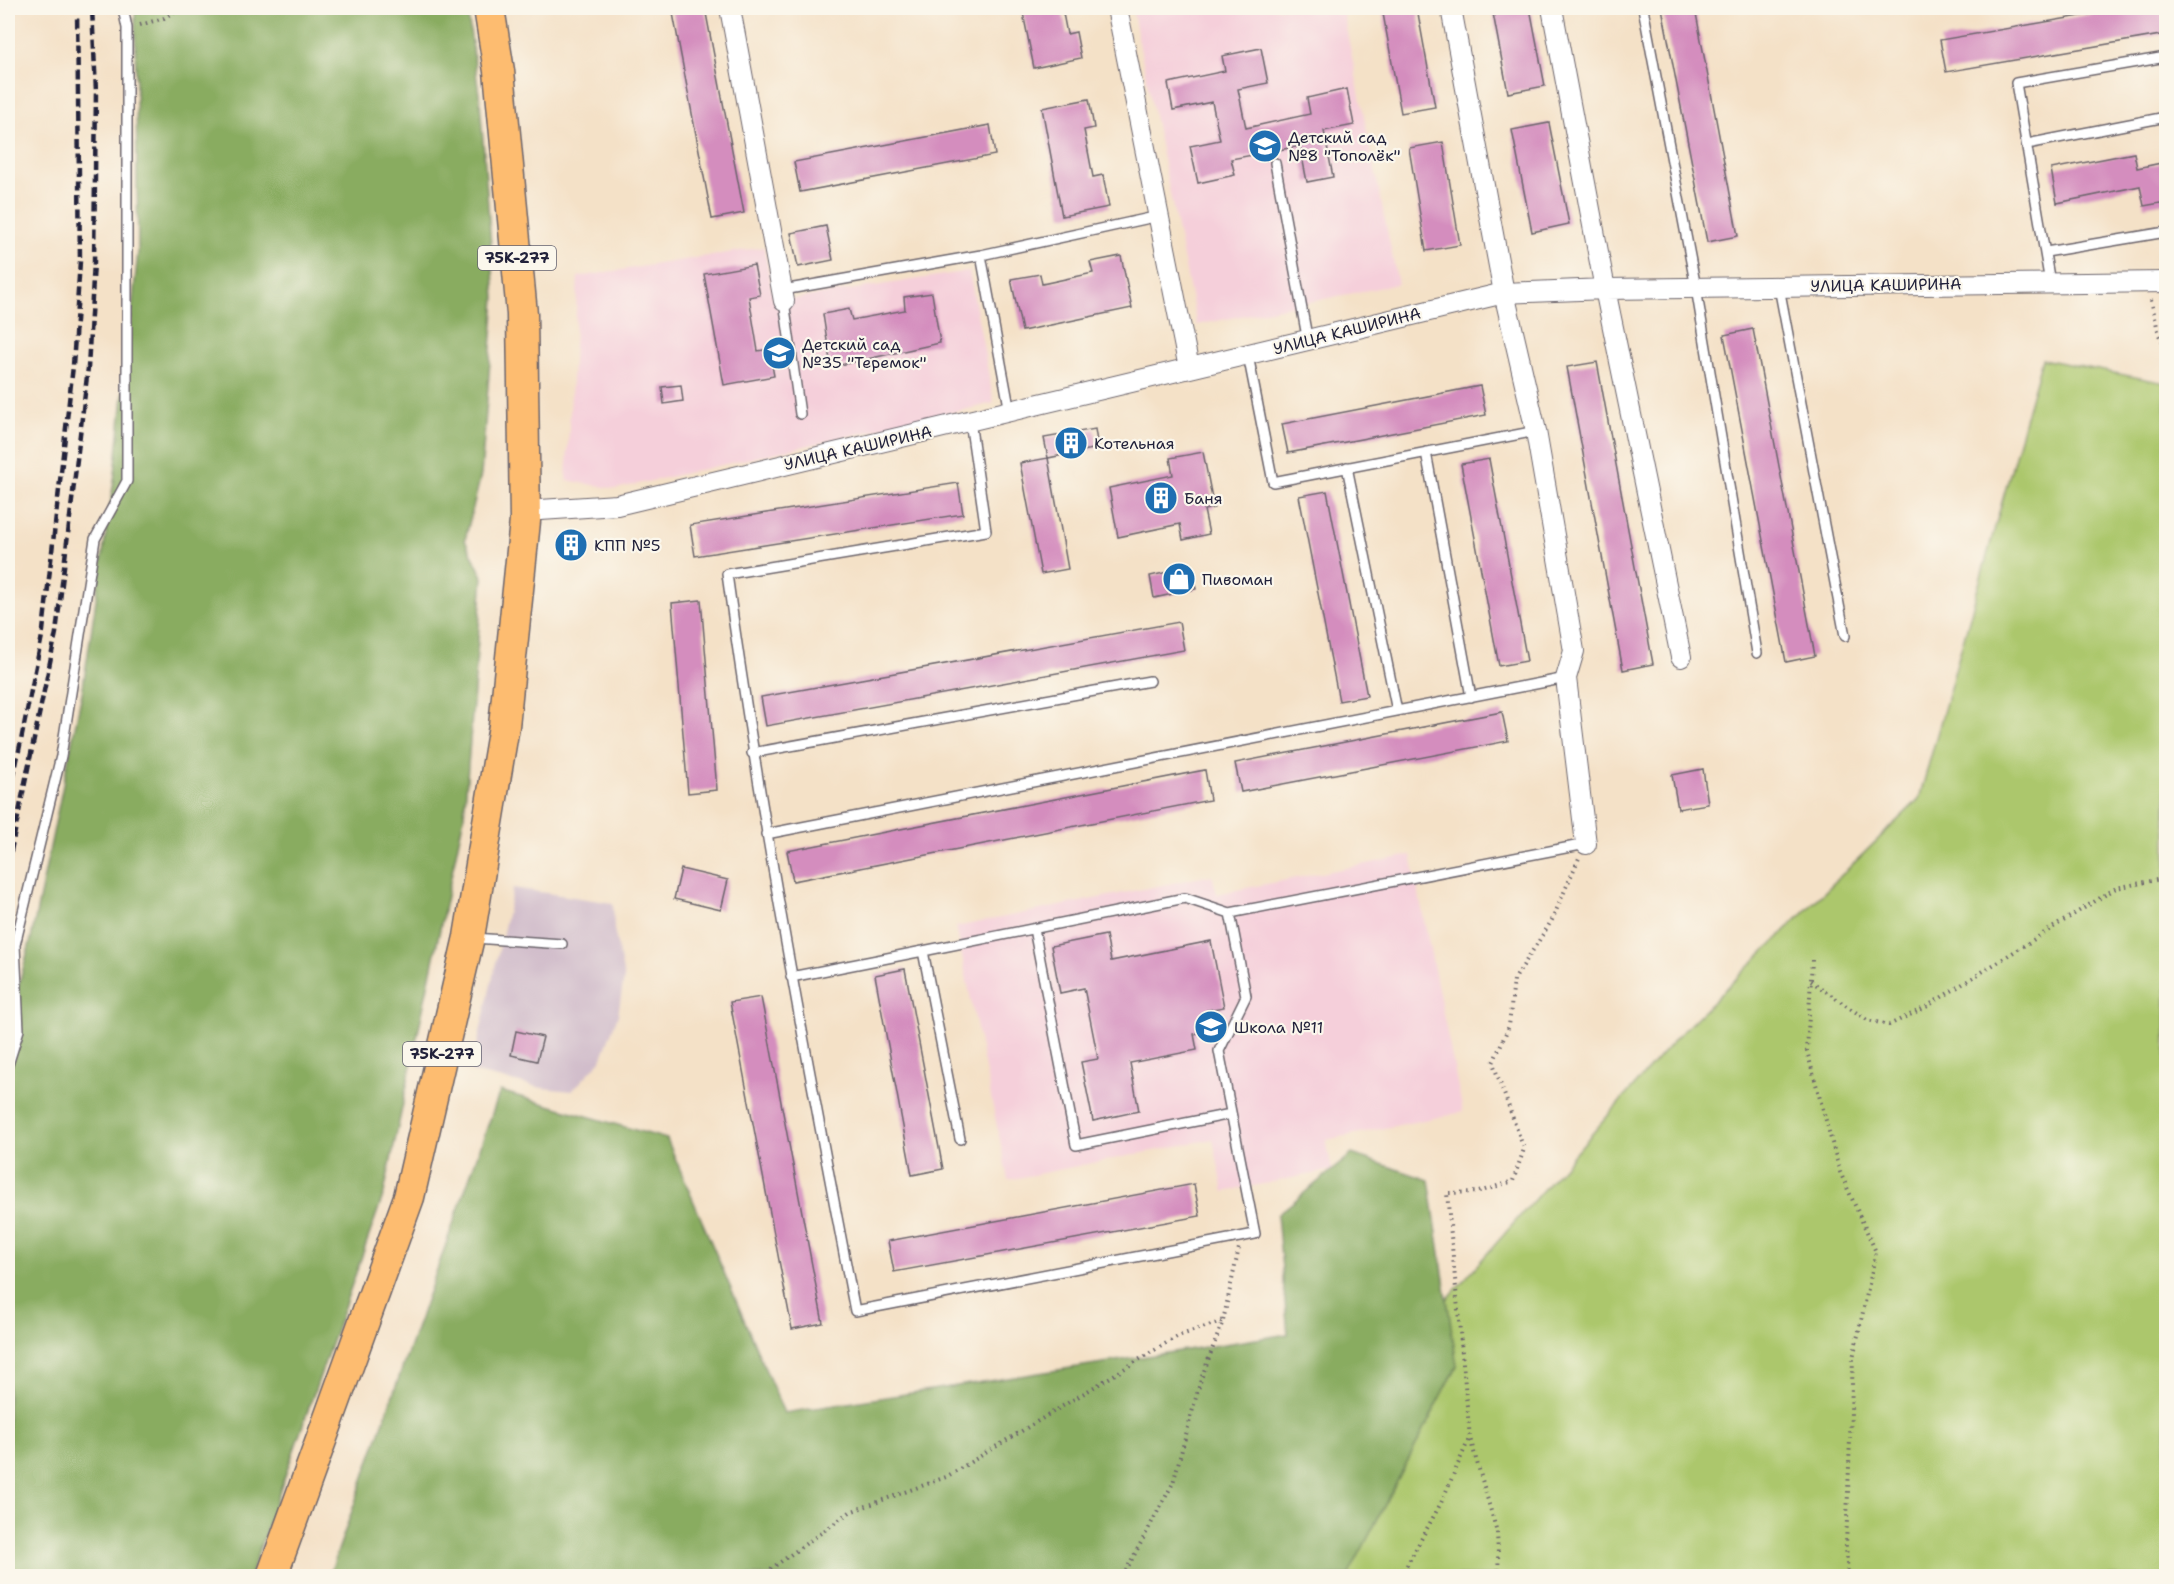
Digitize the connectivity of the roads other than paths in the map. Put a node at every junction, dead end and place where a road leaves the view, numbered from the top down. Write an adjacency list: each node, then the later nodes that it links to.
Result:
1 (123, 8): 49 (lane)
2 (489, 8): 32 (main road, 75К-277)
3 (730, 8): 22 (street)
4 (1117, 8): 12 (street)
5 (1451, 8): 21 (street)
6 (1552, 8): 20 (street)
7 (1643, 8): 19 (lane)
8 (2166, 57): 10 (lane)
9 (2166, 117): 10 (lane)
10 (2027, 144): 14 (lane)
11 (1275, 163): 23 (lane)
12 (1159, 216): 15 (lane); 25 (street)
13 (2166, 232): 14 (lane)
14 (2046, 252): 17 (lane)
15 (981, 255): 22 (lane); 26 (lane)
16 (2166, 282): 17 (street, УЛИЦА КАШИРИНА)
17 (2050, 283): 18 (street, УЛИЦА КАШИРИНА)
18 (1779, 287): 19 (street, УЛИЦА КАШИРИНА); 33 (lane)
19 (1696, 288): 20 (street, УЛИЦА КАШИРИНА); 34 (lane)
20 (1605, 289): 21 (street, УЛИЦА КАШИРИНА); 35 (street)
21 (1504, 293): 23 (street, УЛИЦА КАШИРИНА); 29 (street)
22 (784, 295): 27 (lane)
23 (1308, 342): 24 (street, УЛИЦА КАШИРИНА)
24 (1248, 355): 25 (street, УЛИЦА КАШИРИНА); 31 (lane)
25 (1189, 368): 26 (street, УЛИЦА КАШИРИНА)
26 (1010, 412): 28 (street, УЛИЦА КАШИРИНА)
27 (800, 414)
28 (970, 421): 32 (street, УЛИЦА КАШИРИНА); 40 (lane)
29 (1536, 431): 30 (lane); 36 (street)
30 (1426, 452): 31 (lane); 38 (lane)
31 (1347, 467): 39 (lane)
32 (525, 511): 45 (main road, 75К-277)
33 (1845, 636)
34 (1757, 653)
35 (1681, 657)
36 (1566, 678): 38 (lane); 42 (street)
37 (1150, 681): 40 (lane)
38 (1471, 697): 39 (lane)
39 (1397, 711): 41 (lane)
40 (752, 753): 41 (lane)
41 (766, 834): 48 (lane)
42 (1586, 844): 43 (lane)
43 (1230, 914): 44 (lane); 50 (lane)
44 (1034, 928): 47 (lane); 50 (lane)
45 (469, 937): 46 (lane); 52 (main road, 75К-277)
46 (562, 944)
47 (923, 951): 48 (lane); 51 (lane)
48 (790, 977): 50 (lane)
49 (8, 1065)
50 (1231, 1114)
51 (960, 1139)
52 (272, 1576)

